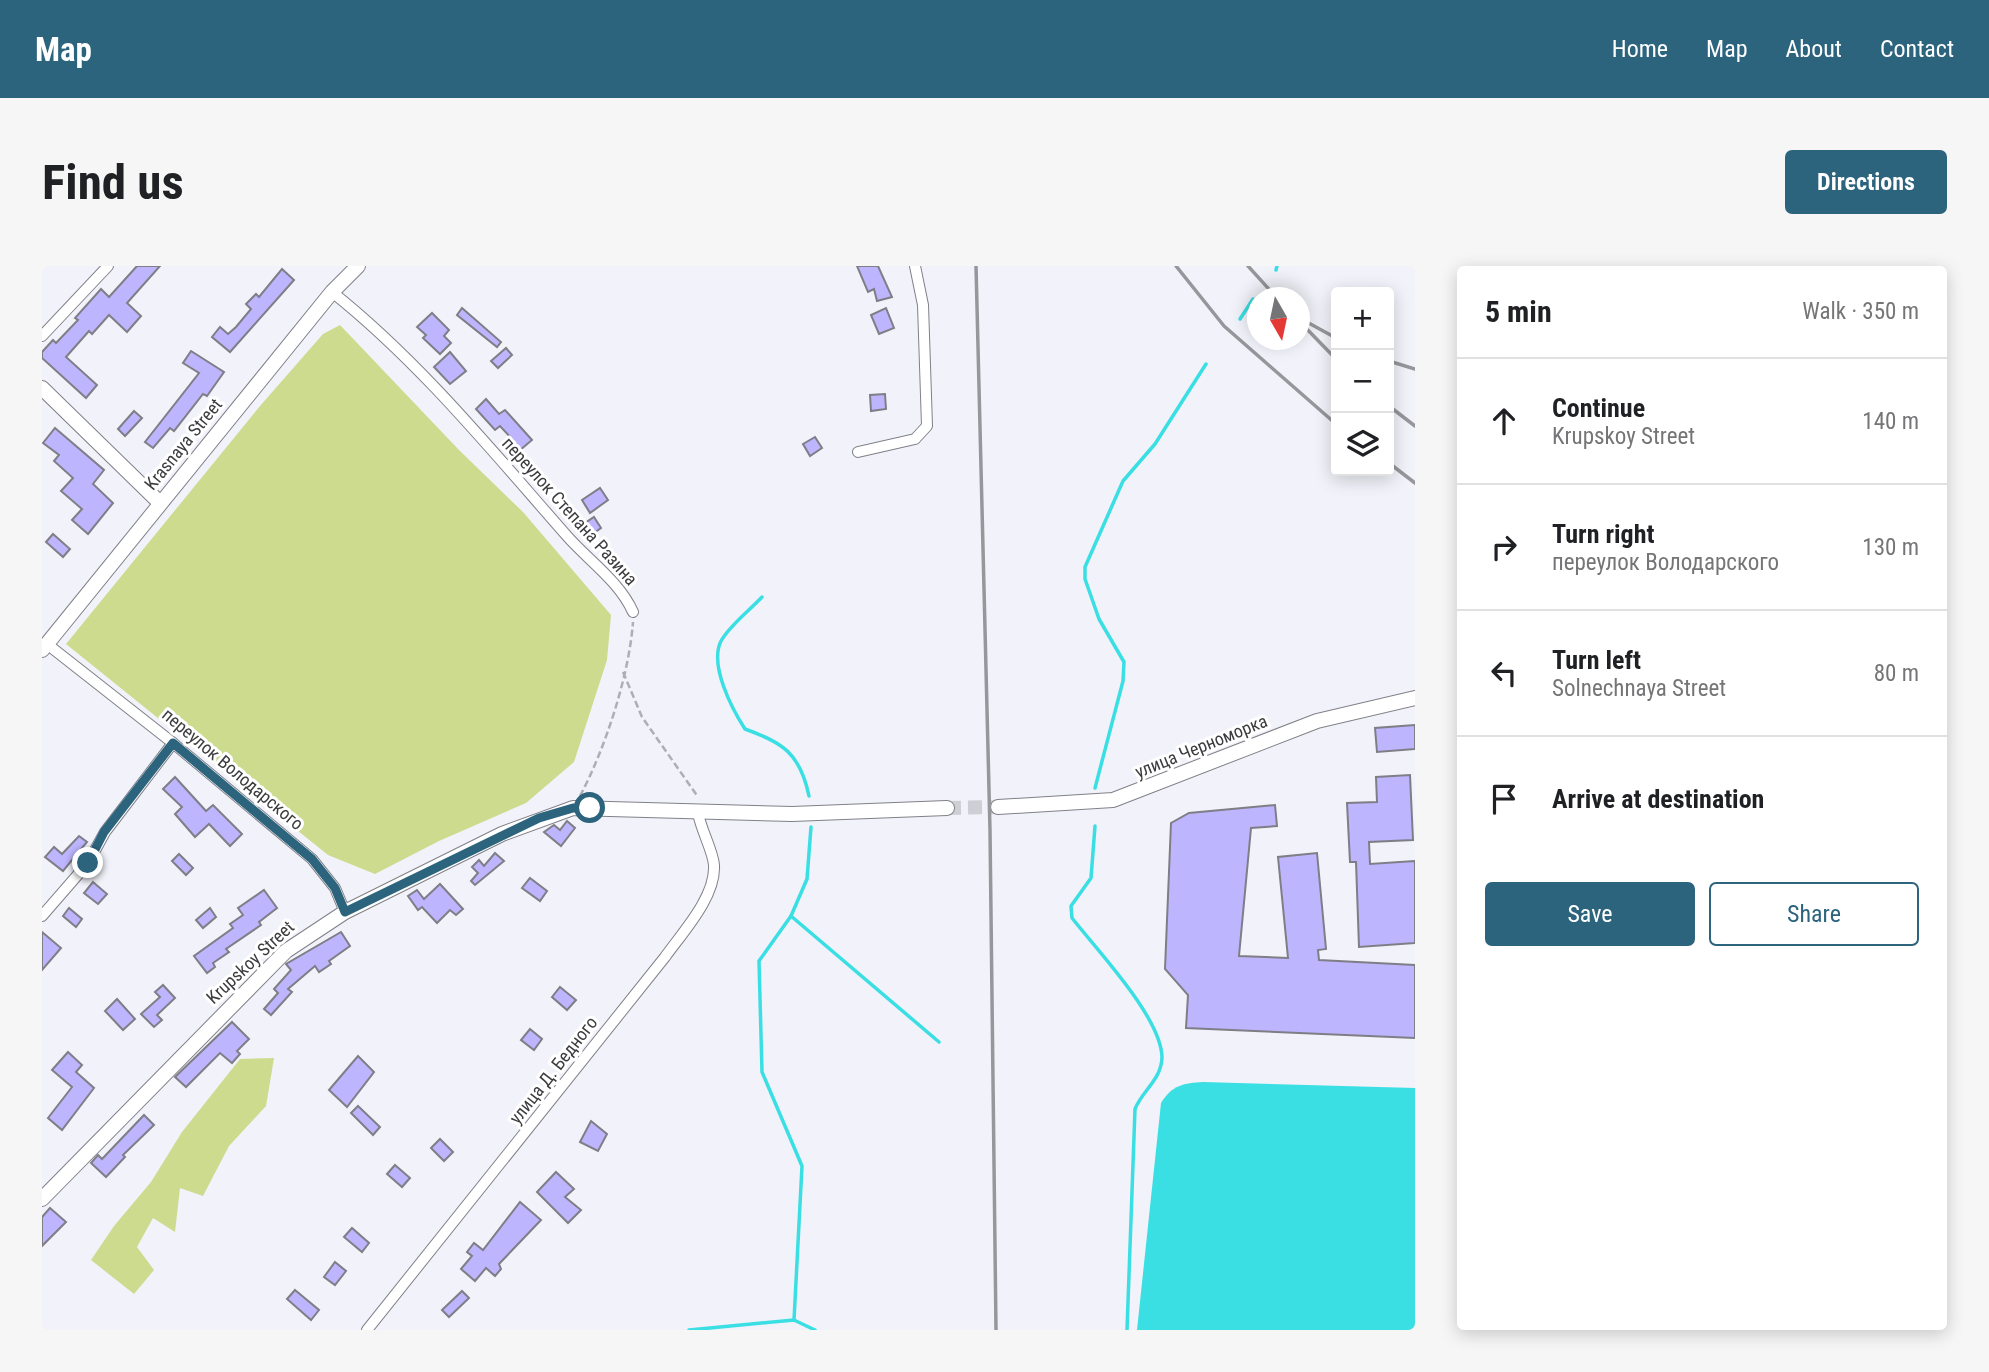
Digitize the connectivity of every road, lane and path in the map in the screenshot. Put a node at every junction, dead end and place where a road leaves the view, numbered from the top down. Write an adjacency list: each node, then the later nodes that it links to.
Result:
1 (108, 266): 5 (street)
2 (358, 266): 4 (street, Krasnaya Street)
3 (915, 266): 7 (street)
4 (332, 292): 8 (street, Krasnaya Street); 9 (street, переулок Степана Разина)
5 (42, 336)
6 (42, 388): 8 (street)
7 (858, 452)
8 (159, 502): 10 (street, Krasnaya Street)
9 (633, 612): 11 (path, переулок Степана Разина)
10 (44, 647): 13 (street, переулок Володарского)
11 (623, 672): 15 (path, переулок Степана Разина); 17 (path)
12 (1415, 698): 14 (street, улица Черноморка)
13 (173, 743): 18 (street, переулок Володарского); 19 (street)
14 (998, 807)
15 (573, 808): 17 (street, Krupskoy Street); 18 (street, Krupskoy Street)
16 (947, 808): 17 (street)
17 (701, 813): 21 (street, улица Д. Бедного)
18 (345, 912): 20 (street, Krupskoy Street)
19 (42, 916)
20 (42, 1199)
21 (368, 1330)

